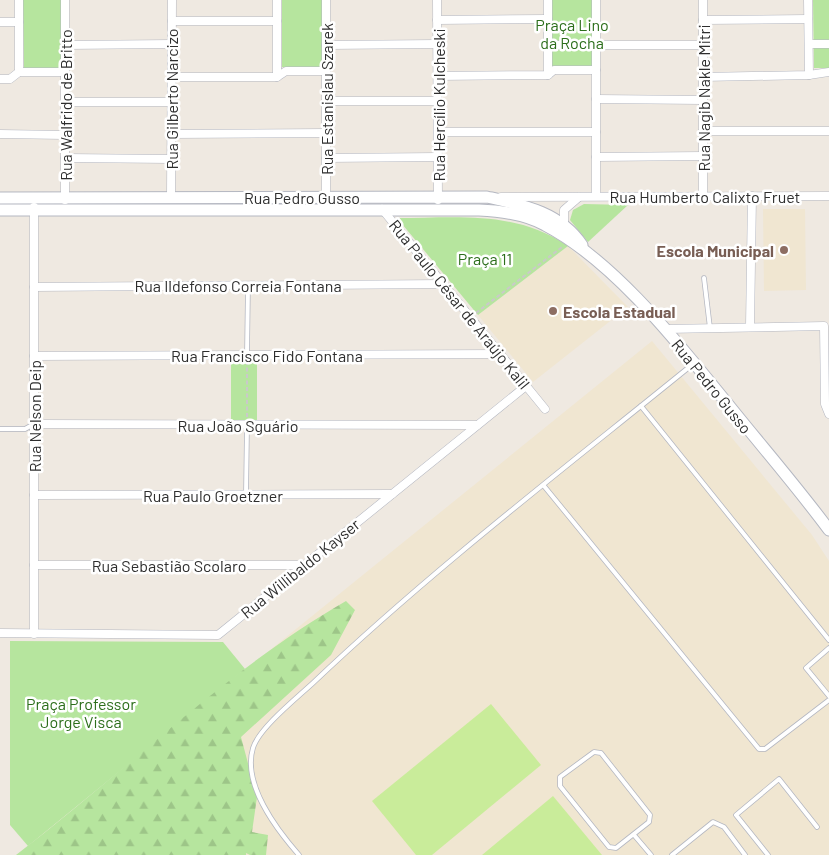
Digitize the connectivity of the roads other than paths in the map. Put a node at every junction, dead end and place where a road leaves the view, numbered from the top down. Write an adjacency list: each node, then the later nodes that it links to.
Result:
1 (19, 0): 18 (street)
2 (65, 0): 19 (street, Rua Walfrido de Britto)
3 (172, 0): 15 (street, Rua Gilberto Narcizo)
4 (277, 0): 16 (street)
5 (326, 0): 24 (street, Rua Estanislau Szarek)
6 (437, 0): 13 (street, Rua Hercílio Kulcheski)
7 (548, 0): 11 (street)
8 (596, 0): 26 (street)
9 (703, 0): 14 (street, Rua Nagib Nakle Mitri)
10 (808, 0): 12 (street)
11 (548, 19): 13 (street); 25 (street)
12 (808, 19): 14 (street); 22 (street)
13 (437, 20): 21 (street, Rua Hercílio Kulcheski)
14 (703, 20): 27 (street, Rua Nagib Nakle Mitri)
15 (172, 21): 16 (street); 20 (street, Rua Gilberto Narcizo)
16 (277, 21): 37 (street)
17 (0, 22): 18 (street)
18 (19, 22): 30 (street)
19 (65, 44): 20 (street); 31 (street, Rua Walfrido de Britto)
20 (172, 44): 36 (street, Rua Gilberto Narcizo)
21 (437, 44): 24 (street); 35 (street, Rua Hercílio Kulcheski)
22 (808, 44): 23 (street); 34 (street)
23 (829, 44)
24 (326, 45): 29 (street, Rua Estanislau Szarek)
25 (548, 45): 26 (street); 33 (street)
26 (596, 45): 27 (street); 28 (street)
27 (703, 45): 38 (street, Rua Nagib Nakle Mitri)
28 (596, 70): 33 (street); 40 (street)
29 (326, 71): 37 (street); 43 (street, Rua Estanislau Szarek)
30 (19, 72): 31 (street); 39 (street)
31 (65, 72): 44 (street, Rua Walfrido de Britto)
32 (829, 72): 34 (street)
33 (548, 75): 35 (street)
34 (809, 75): 38 (street)
35 (438, 76): 41 (street, Rua Hercílio Kulcheski)
36 (172, 77): 37 (street); 45 (street, Rua Gilberto Narcizo)
37 (277, 77)
38 (703, 77): 42 (street, Rua Nagib Nakle Mitri)
39 (0, 78)
40 (596, 99): 42 (street); 49 (street)
41 (438, 100): 43 (street); 48 (street, Rua Hercílio Kulcheski)
42 (703, 100): 46 (street, Rua Nagib Nakle Mitri)
43 (326, 101): 50 (street, Rua Estanislau Szarek)
44 (65, 102): 45 (street); 53 (street, Rua Walfrido de Britto)
45 (172, 102): 52 (street, Rua Gilberto Narcizo)
46 (703, 131): 47 (street); 54 (street, Rua Nagib Nakle Mitri)
47 (829, 131)
48 (438, 132): 49 (street); 55 (street, Rua Hercílio Kulcheski)
49 (596, 132): 56 (street)
50 (326, 133): 52 (street); 59 (street, Rua Estanislau Szarek)
51 (0, 134): 53 (street)
52 (171, 134): 58 (street, Rua Gilberto Narcizo)
53 (65, 135): 57 (street, Rua Walfrido de Britto)
54 (703, 156): 56 (street); 62 (street, Rua Nagib Nakle Mitri)
55 (438, 157): 59 (street); 67 (street, Rua Hercílio Kulcheski)
56 (596, 157): 61 (street)
57 (65, 158): 58 (street); 71 (street, Rua Walfrido de Britto)
58 (171, 158): 72 (street, Rua Gilberto Narcizo)
59 (326, 158): 65 (street, Rua Estanislau Szarek)
60 (581, 196): 61 (street, Rua Humberto Calixto Fruet); 68 (street, Rua Humberto Calixto Fruet); 78 (street)
61 (596, 196): 62 (street, Rua Humberto Calixto Fruet)
62 (703, 196): 63 (street, Rua Humberto Calixto Fruet)
63 (752, 196): 64 (street, Rua Humberto Calixto Fruet); 84 (street)
64 (829, 196)
65 (326, 197): 66 (main road, Rua Pedro Gusso); 72 (main road, Rua Pedro Gusso)
66 (382, 197): 67 (main road, Rua Pedro Gusso); 76 (street, Rua Paulo César de Araújo Kalil)
67 (438, 197): 68 (main road, Rua Pedro Gusso); 77 (street, Rua Hercílio Kulcheski)
68 (487, 197): 78 (main road, Rua Pedro Gusso)
69 (0, 198): 70 (main road, Rua Pedro Gusso)
70 (34, 198): 71 (main road, Rua Pedro Gusso); 74 (street, Rua Nelson Deip)
71 (65, 198): 72 (main road, Rua Pedro Gusso); 75 (street, Rua Walfrido de Britto)
72 (171, 198)
73 (0, 210): 74 (main road, Rua Pedro Gusso)
74 (34, 210): 75 (main road, Rua Pedro Gusso); 83 (street, Rua Nelson Deip)
75 (65, 210): 76 (main road, Rua Pedro Gusso)
76 (382, 210): 77 (main road, Rua Pedro Gusso); 81 (street, Rua Paulo César de Araújo Kalil)
77 (438, 210): 79 (main road, Rua Pedro Gusso)
78 (564, 225): 79 (main road, Rua Pedro Gusso)
79 (586, 250): 86 (main road, Rua Pedro Gusso)
80 (704, 278): 85 (lane)
81 (443, 284): 82 (street, Rua Ildefonso Correia Fontana); 87 (street, Rua Paulo César de Araújo Kalil)
82 (248, 285): 83 (street, Rua Ildefonso Correia Fontana); 88 (lane)
83 (34, 287): 89 (street, Rua Nelson Deip)
84 (750, 327): 85 (street); 94 (street)
85 (710, 328): 86 (street)
86 (665, 329): 90 (main road, Rua Pedro Gusso)
87 (500, 354): 88 (street, Rua Francisco Fido Fontana); 91 (street, Rua Paulo César de Araújo Kalil)
88 (247, 355): 89 (street, Rua Francisco Fido Fontana)
89 (34, 356): 95 (street, Rua Nelson Deip)
90 (694, 363): 92 (lane); 103 (main road, Rua Pedro Gusso)
91 (526, 386): 93 (street, Rua Paulo César de Araújo Kalil); 97 (street, Rua Willibaldo Kayser)
92 (642, 406): 99 (lane); 108 (lane)
93 (545, 409)
94 (829, 414)
95 (34, 424): 96 (street, Rua João Sguário); 98 (lane, Rua João Sguário); 101 (street, Rua Nelson Deip)
96 (247, 425): 97 (street, Rua João Sguário); 102 (lane)
97 (477, 425): 100 (street, Rua Willibaldo Kayser)
98 (0, 429)
99 (544, 486): 110 (lane); 113 (lane)
100 (392, 494): 102 (street, Rua Paulo Groetzner); 105 (street, Rua Willibaldo Kayser)
101 (34, 495): 102 (street, Rua Paulo Groetzner); 104 (street, Rua Nelson Deip)
102 (246, 495)
103 (829, 530)
104 (34, 565): 105 (street, Rua Sebastião Scolaro); 107 (street, Rua Nelson Deip)
105 (305, 565): 107 (street, Rua Willibaldo Kayser)
106 (0, 633): 107 (street, Rua Willibaldo Kayser)
107 (34, 634)
108 (829, 640)
109 (829, 648): 110 (lane)
110 (829, 698)
111 (817, 827): 117 (lane)
112 (634, 835): 112 (lane); 114 (lane)
113 (300, 855)
114 (651, 855)
115 (672, 855): 116 (lane)
116 (745, 855)
117 (768, 855)

